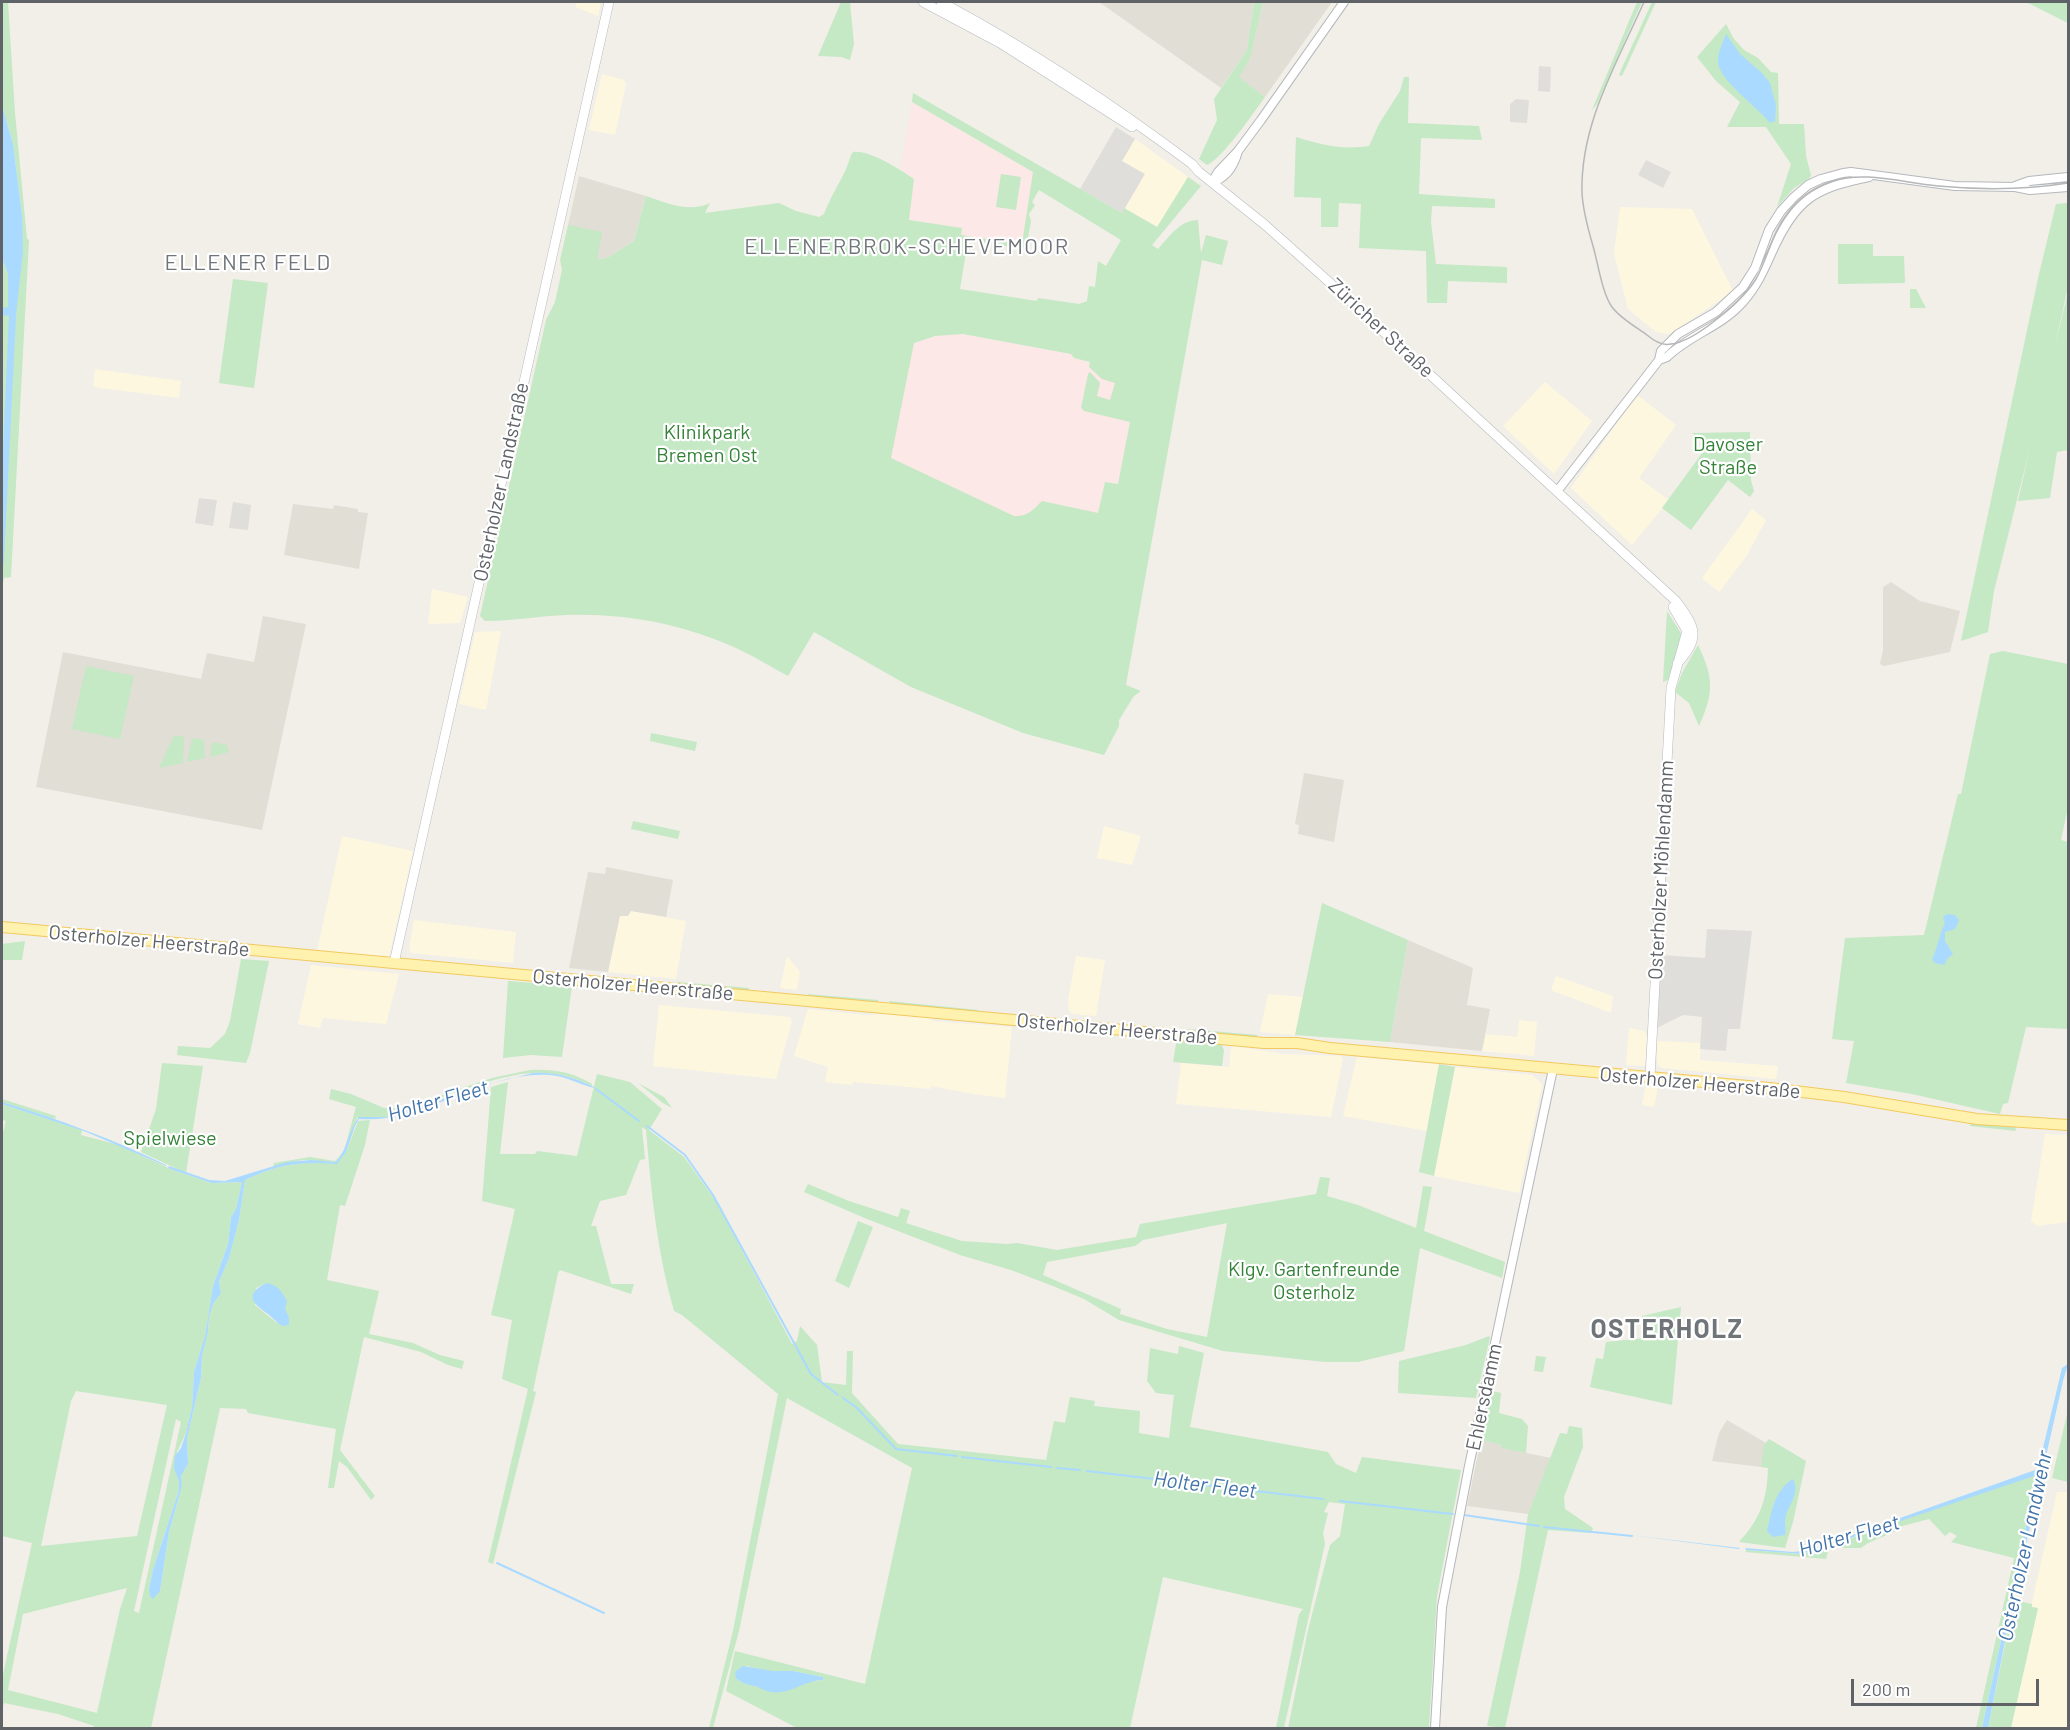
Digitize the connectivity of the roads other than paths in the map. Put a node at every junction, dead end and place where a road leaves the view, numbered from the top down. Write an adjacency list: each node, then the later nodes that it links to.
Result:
1 (609, 2): 15 (main road, Osterholzer Landstraße)
2 (923, 2): 4 (main road, Züricher Straße)
3 (1344, 2): 7 (street)
4 (945, 7): 7 (main road, Züricher Straße)
5 (1872, 176): 8 (street); 10 (street); 11 (street)
6 (2068, 177): 8 (street)
7 (1212, 182): 13 (main road, Züricher Straße)
8 (2014, 187): 9 (street)
9 (2068, 187)
10 (1682, 332): 11 (street); 12 (street)
11 (1687, 343): 12 (street)
12 (1659, 360): 13 (street)
13 (1558, 490): 17 (main road, Osterholzer Möhlendamm)
14 (2, 927): 15 (main road, Osterholzer Heerstraße)
15 (394, 963): 16 (main road, Osterholzer Heerstraße)
16 (1553, 1069): 17 (main road, Osterholzer Heerstraße); 19 (street, Ehlersdamm)
17 (1650, 1077): 18 (main road, Osterholzer Heerstraße)
18 (2068, 1125)
19 (1435, 1728)

